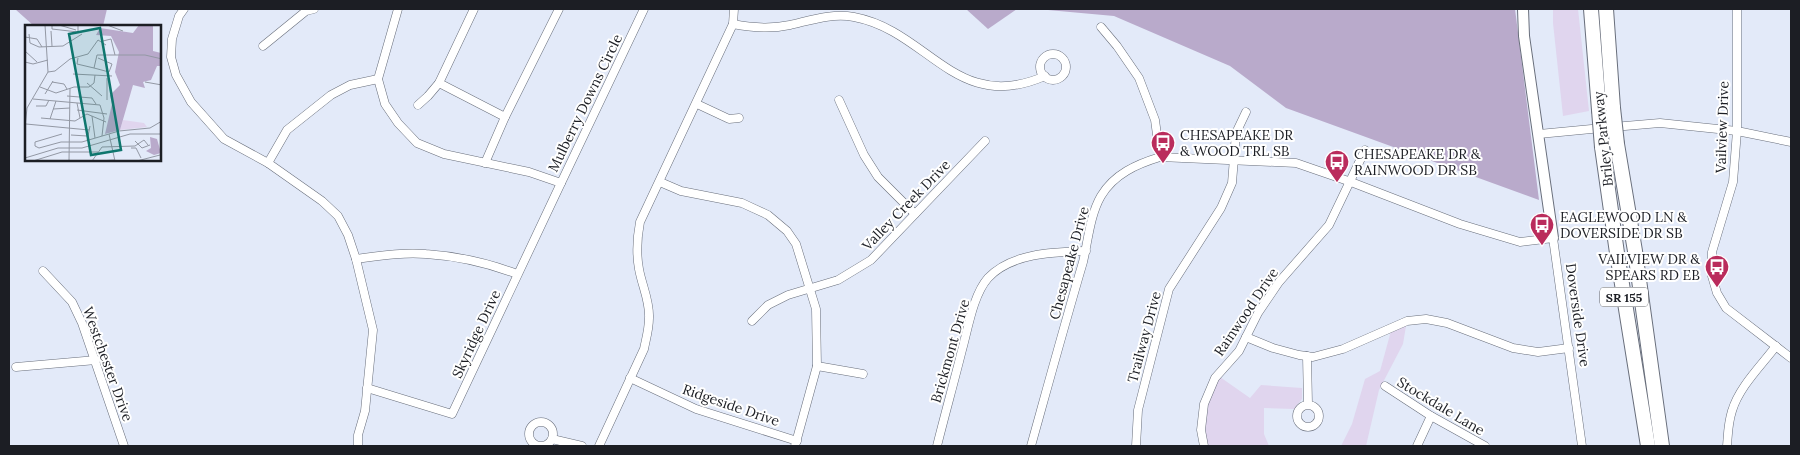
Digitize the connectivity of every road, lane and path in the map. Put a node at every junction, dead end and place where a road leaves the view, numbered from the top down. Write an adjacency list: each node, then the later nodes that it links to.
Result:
1 (184, 9): 32 (street)
2 (314, 9): 14 (street)
3 (398, 9): 16 (street)
4 (474, 9): 17 (street)
5 (559, 9): 23 (street)
6 (644, 9): 36 (street, Mulberry Downs Circle)
7 (734, 9): 12 (street)
8 (1523, 9): 26 (street, Doverside Drive)
9 (1592, 9): 21 (highway, Briley Parkway / SR 155)
10 (1606, 9): 21 (highway, Briley Parkway / SR 155)
11 (1737, 9): 25 (street, Vailview Drive)
12 (734, 24): 15 (street); 19 (street)
13 (1101, 27): 30 (street)
14 (264, 46)
15 (1045, 76)
16 (378, 79): 32 (street); 33 (street, Mulberry Downs Circle)
17 (439, 83): 20 (street); 23 (street)
18 (839, 100): 37 (street)
19 (697, 104): 24 (street); 34 (street)
20 (418, 105)
21 (1606, 109): 72 (highway, Briley Parkway / SR 155, bridge); 73 (highway, Briley Parkway / SR 155, bridge)
22 (1246, 112): 31 (street, Trailway Drive)
23 (505, 117): 33 (street)
24 (739, 118)
25 (1737, 131): 26 (street); 28 (street); 46 (street, Vailview Drive)
26 (1539, 134): 38 (street, Doverside Drive)
27 (985, 141): 37 (street, Valley Creek Drive)
28 (1791, 142)
29 (1365, 150): 35 (street, Rainwood Drive)
30 (1160, 157): 31 (street, Chesapeake Drive); 39 (street, Chesapeake Drive)
31 (1234, 162): 35 (street, Chesapeake Drive); 67 (street, Trailway Drive)
32 (268, 163): 40 (street)
33 (485, 163): 36 (street, Mulberry Downs Circle)
34 (660, 182): 43 (street); 54 (street)
35 (1350, 182): 38 (street, Chesapeake Drive); 45 (street, Rainwood Drive)
36 (560, 183): 42 (street, Skyridge Drive)
37 (915, 214): 43 (street, Valley Creek Drive)
38 (1553, 238): 47 (street, Doverside Drive)
39 (1086, 251): 65 (street, Brickmont Drive); 66 (street, Chesapeake Drive)
40 (356, 259): 42 (street); 56 (street)
41 (43, 271): 50 (street, Westchester Drive)
42 (517, 274): 56 (street, Skyridge Drive)
43 (810, 288): 44 (street, Valley Creek Drive); 52 (street)
44 (752, 321)
45 (1246, 337): 48 (street); 68 (street, Rainwood Drive)
46 (1776, 346): 49 (street, Vailview Drive); 74 (street)
47 (1569, 348): 48 (street); 71 (street, Doverside Drive)
48 (1307, 356): 57 (street)
49 (1791, 358)
50 (96, 360): 51 (street); 61 (street, Westchester Drive)
51 (16, 366)
52 (817, 366): 53 (street); 60 (street)
53 (862, 374)
54 (630, 378): 60 (street, Ridgeside Drive); 64 (street)
55 (1385, 386): 58 (street, Stockdale Lane)
56 (367, 388): 62 (street)
57 (1308, 404)
58 (1431, 416): 69 (street); 70 (street, Stockdale Lane)
59 (552, 439): 63 (street)
60 (796, 444)
61 (124, 446)
62 (358, 446)
63 (582, 446)
64 (599, 446)
65 (937, 446)
66 (1031, 446)
67 (1136, 446)
68 (1204, 446)
69 (1417, 446)
70 (1485, 446)
71 (1582, 446)
72 (1648, 446)
73 (1662, 446)
74 (1727, 446)

